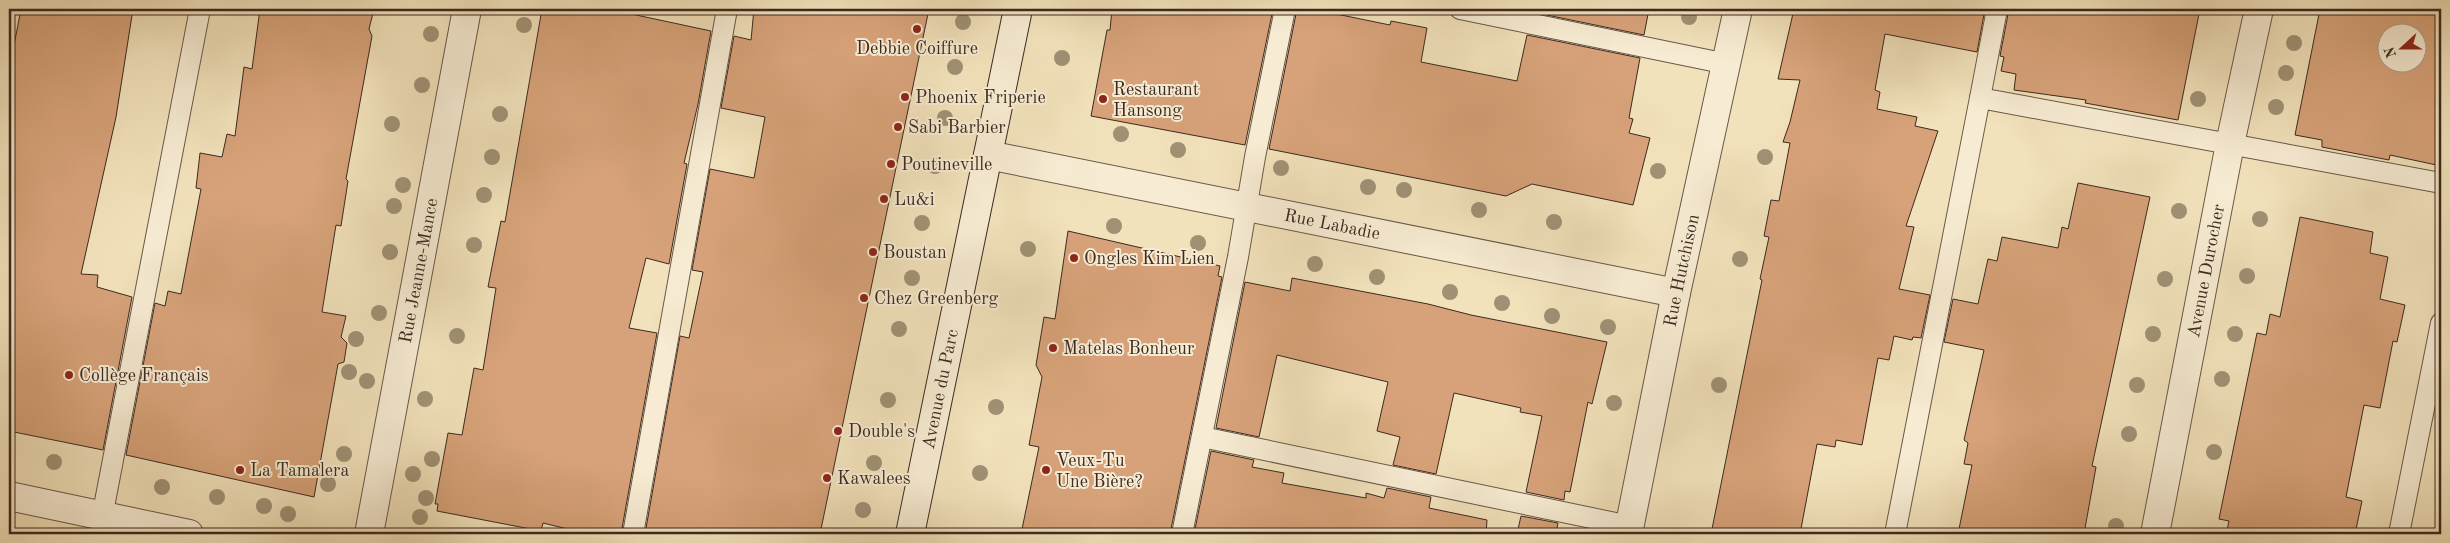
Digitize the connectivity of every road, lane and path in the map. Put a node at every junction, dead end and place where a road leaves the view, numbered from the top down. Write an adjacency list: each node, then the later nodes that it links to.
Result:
1 (200, 9): 20 (lane)
2 (467, 9): 23 (street, Rue Jeanne-Mance)
3 (727, 9): 24 (lane)
4 (1018, 9): 13 (street, Avenue du Parc)
5 (1285, 9): 15 (lane)
6 (1460, 9): 10 (lane)
7 (1738, 9): 10 (street, Rue Hutchison)
8 (1997, 9): 11 (lane)
9 (2258, 9): 12 (street, Avenue Durocher)
10 (1727, 64): 16 (street, Rue Hutchison)
11 (1980, 98): 12 (lane); 27 (lane)
12 (2230, 144): 14 (lane); 28 (street, Avenue Durocher)
13 (988, 155): 15 (street, Rue Labadie); 25 (street, Avenue du Parc)
14 (2441, 183)
15 (1246, 207): 16 (street, Rue Labadie); 18 (lane)
16 (1676, 293): 21 (street, Rue Hutchison)
17 (2441, 323): 29 (lane)
18 (1202, 436): 21 (lane); 26 (lane)
19 (9, 496): 20 (street)
20 (94, 522): 22 (street)
21 (1629, 530)
22 (189, 534)
23 (369, 534)
24 (633, 534)
25 (910, 534)
26 (1182, 534)
27 (1895, 534)
28 (2155, 534)
29 (2399, 534)

